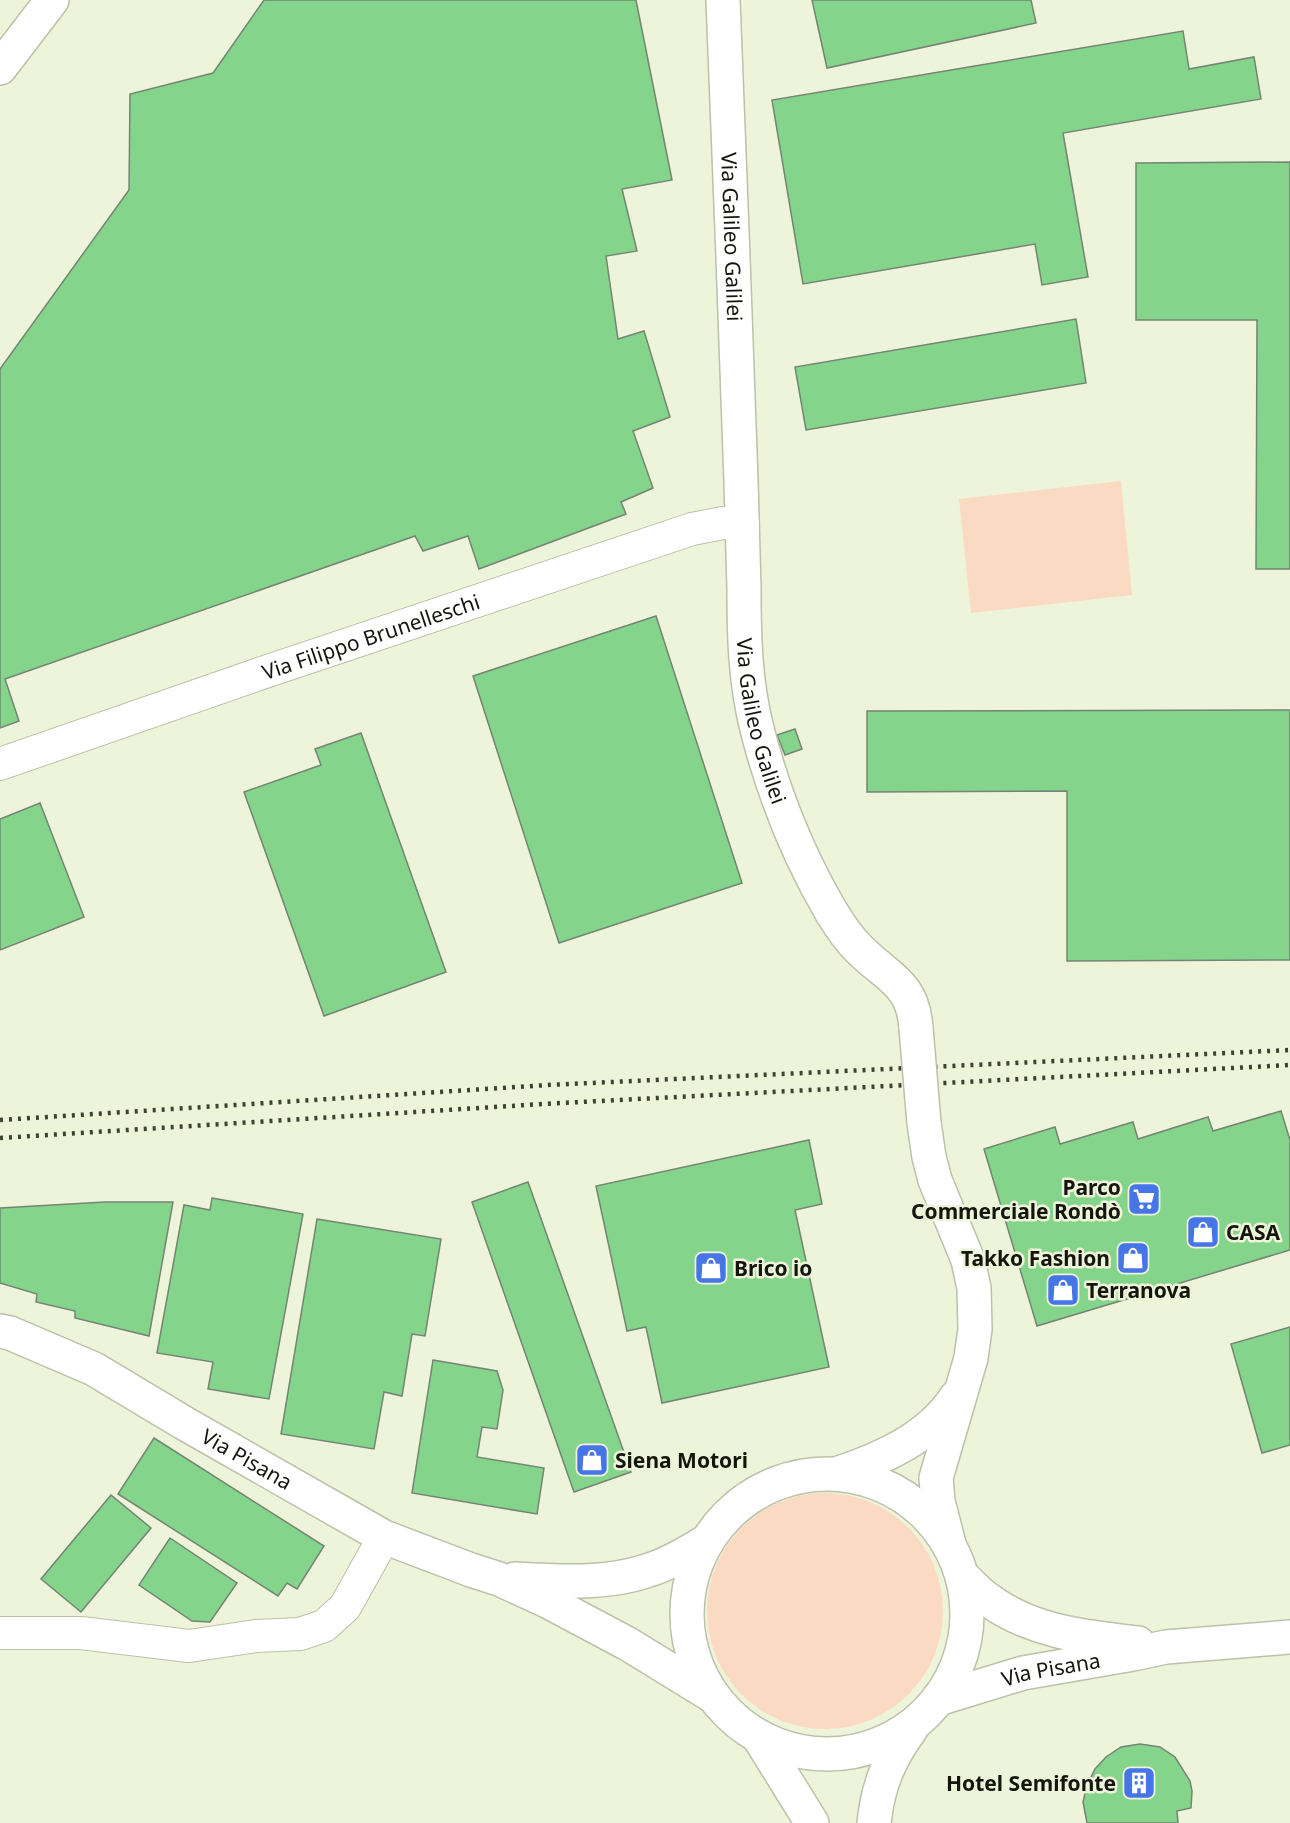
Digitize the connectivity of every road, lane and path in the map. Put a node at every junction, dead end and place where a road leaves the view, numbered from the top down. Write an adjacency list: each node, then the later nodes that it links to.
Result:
1 (52, 0): 3 (street)
2 (723, 0): 4 (street, Via Galileo Galilei)
3 (0, 68)
4 (743, 524): 5 (street, Via Filippo Brunelleschi); 7 (street, Via Galileo Galilei, bridge)
5 (0, 764)
6 (0, 1331): 9 (street, Via Pisana)
7 (962, 1388): 8 (street, Via Galileo Galilei); 11 (street, Via Galileo Galilei)
8 (839, 1473): 10 (street, Via Pisana); 11 (street, Via Pisana)
9 (384, 1537): 13 (street, Via Pisana); 14 (street)
10 (705, 1542): 13 (street, Via Pisana); 17 (street, Via Pisana)
11 (949, 1544): 12 (street, Via Pisana)
12 (962, 1576): 16 (street, Via Pisana); 18 (street, Via Pisana)
13 (499, 1579): 17 (street, Via Pisana)
14 (0, 1633)
15 (1290, 1637): 16 (street, Via Pisana)
16 (1166, 1647): 18 (street, Via Pisana)
17 (711, 1695): 20 (street, Via Pisana)
18 (938, 1700): 19 (street, Via Pisana)
19 (915, 1724): 20 (street, Via Pisana); 22 (street)
20 (760, 1739): 21 (street)
21 (812, 1823)
22 (874, 1823)

